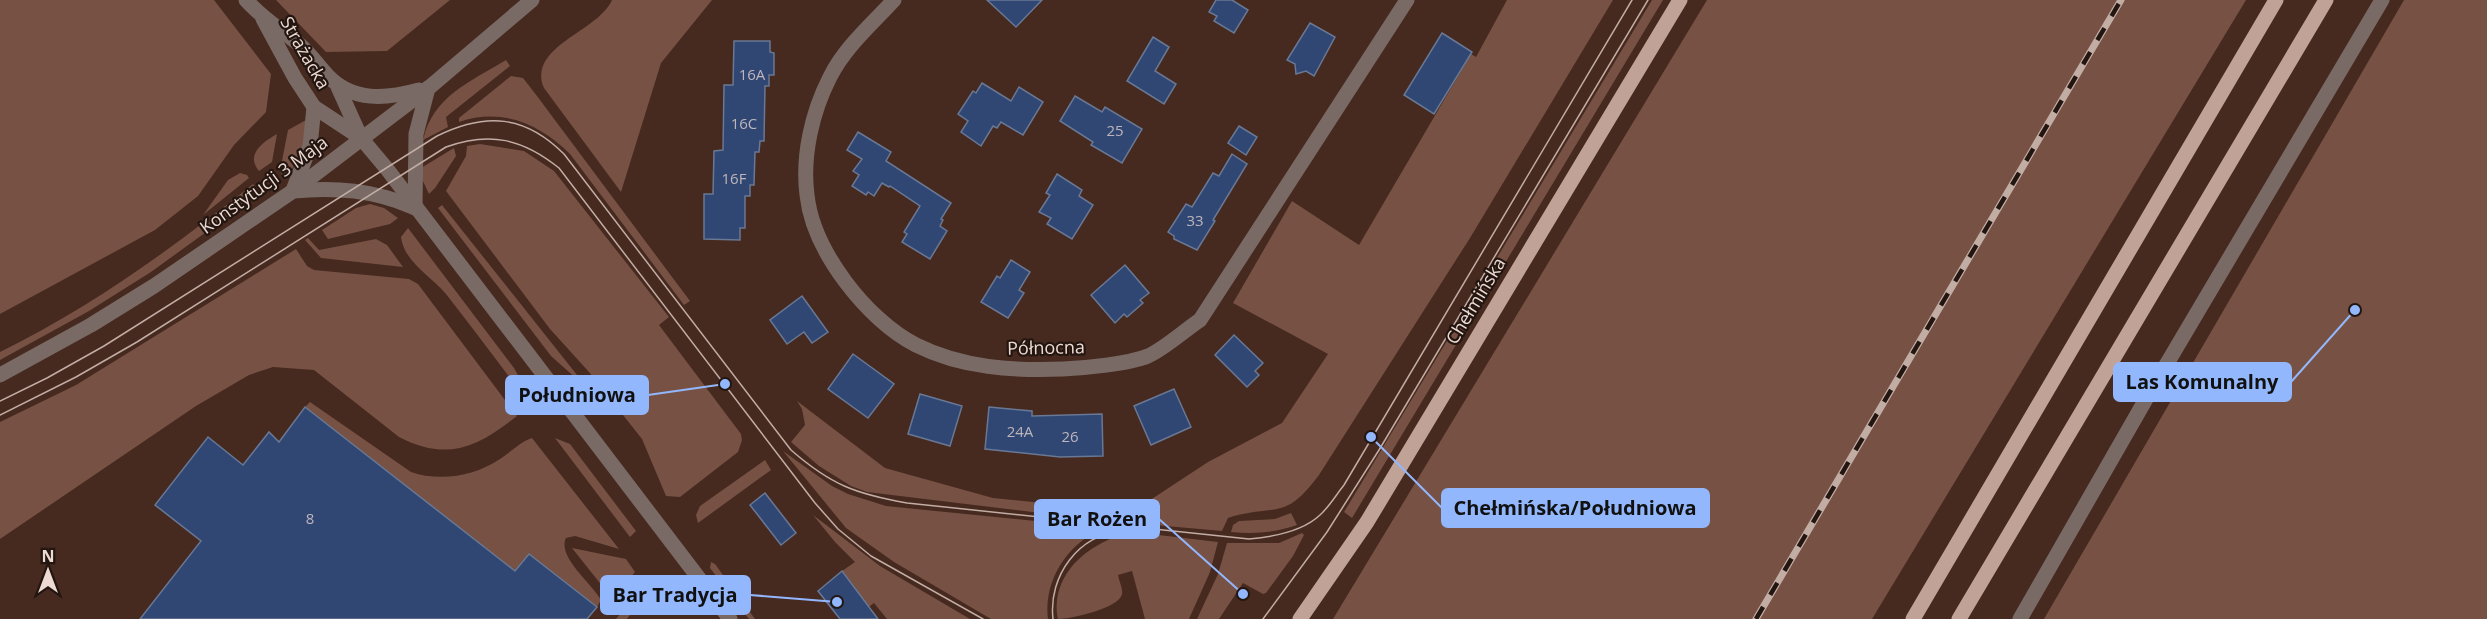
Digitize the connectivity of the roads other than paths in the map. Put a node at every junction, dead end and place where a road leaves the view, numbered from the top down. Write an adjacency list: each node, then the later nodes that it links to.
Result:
1 (246, 0): 9 (street, Strażacka)
2 (532, 0): 11 (street, Konstytucji 3 Maja)
3 (894, 0): 4 (street, Północna)
4 (1407, 0)
5 (1680, 0): 18 (main road, Chełmińska)
6 (2276, 0): 19 (main road)
7 (2326, 0): 20 (main road)
8 (2382, 0): 21 (street)
9 (263, 19): 10 (street, Strażacka); 12 (street, Strażacka)
10 (338, 87): 11 (street, Strażacka); 13 (street, Strażacka)
11 (428, 88): 13 (street, Konstytucji 3 Maja); 15 (street)
12 (315, 107): 13 (street, Strażacka); 14 (street, Strażacka)
13 (361, 138): 14 (street, Konstytucji 3 Maja); 15 (street)
14 (293, 191): 15 (street); 16 (street, Konstytucji 3 Maja)
15 (415, 208): 17 (street)
16 (0, 375)
17 (730, 619)
18 (1300, 619)
19 (1913, 619)
20 (1959, 619)
21 (2020, 619)

